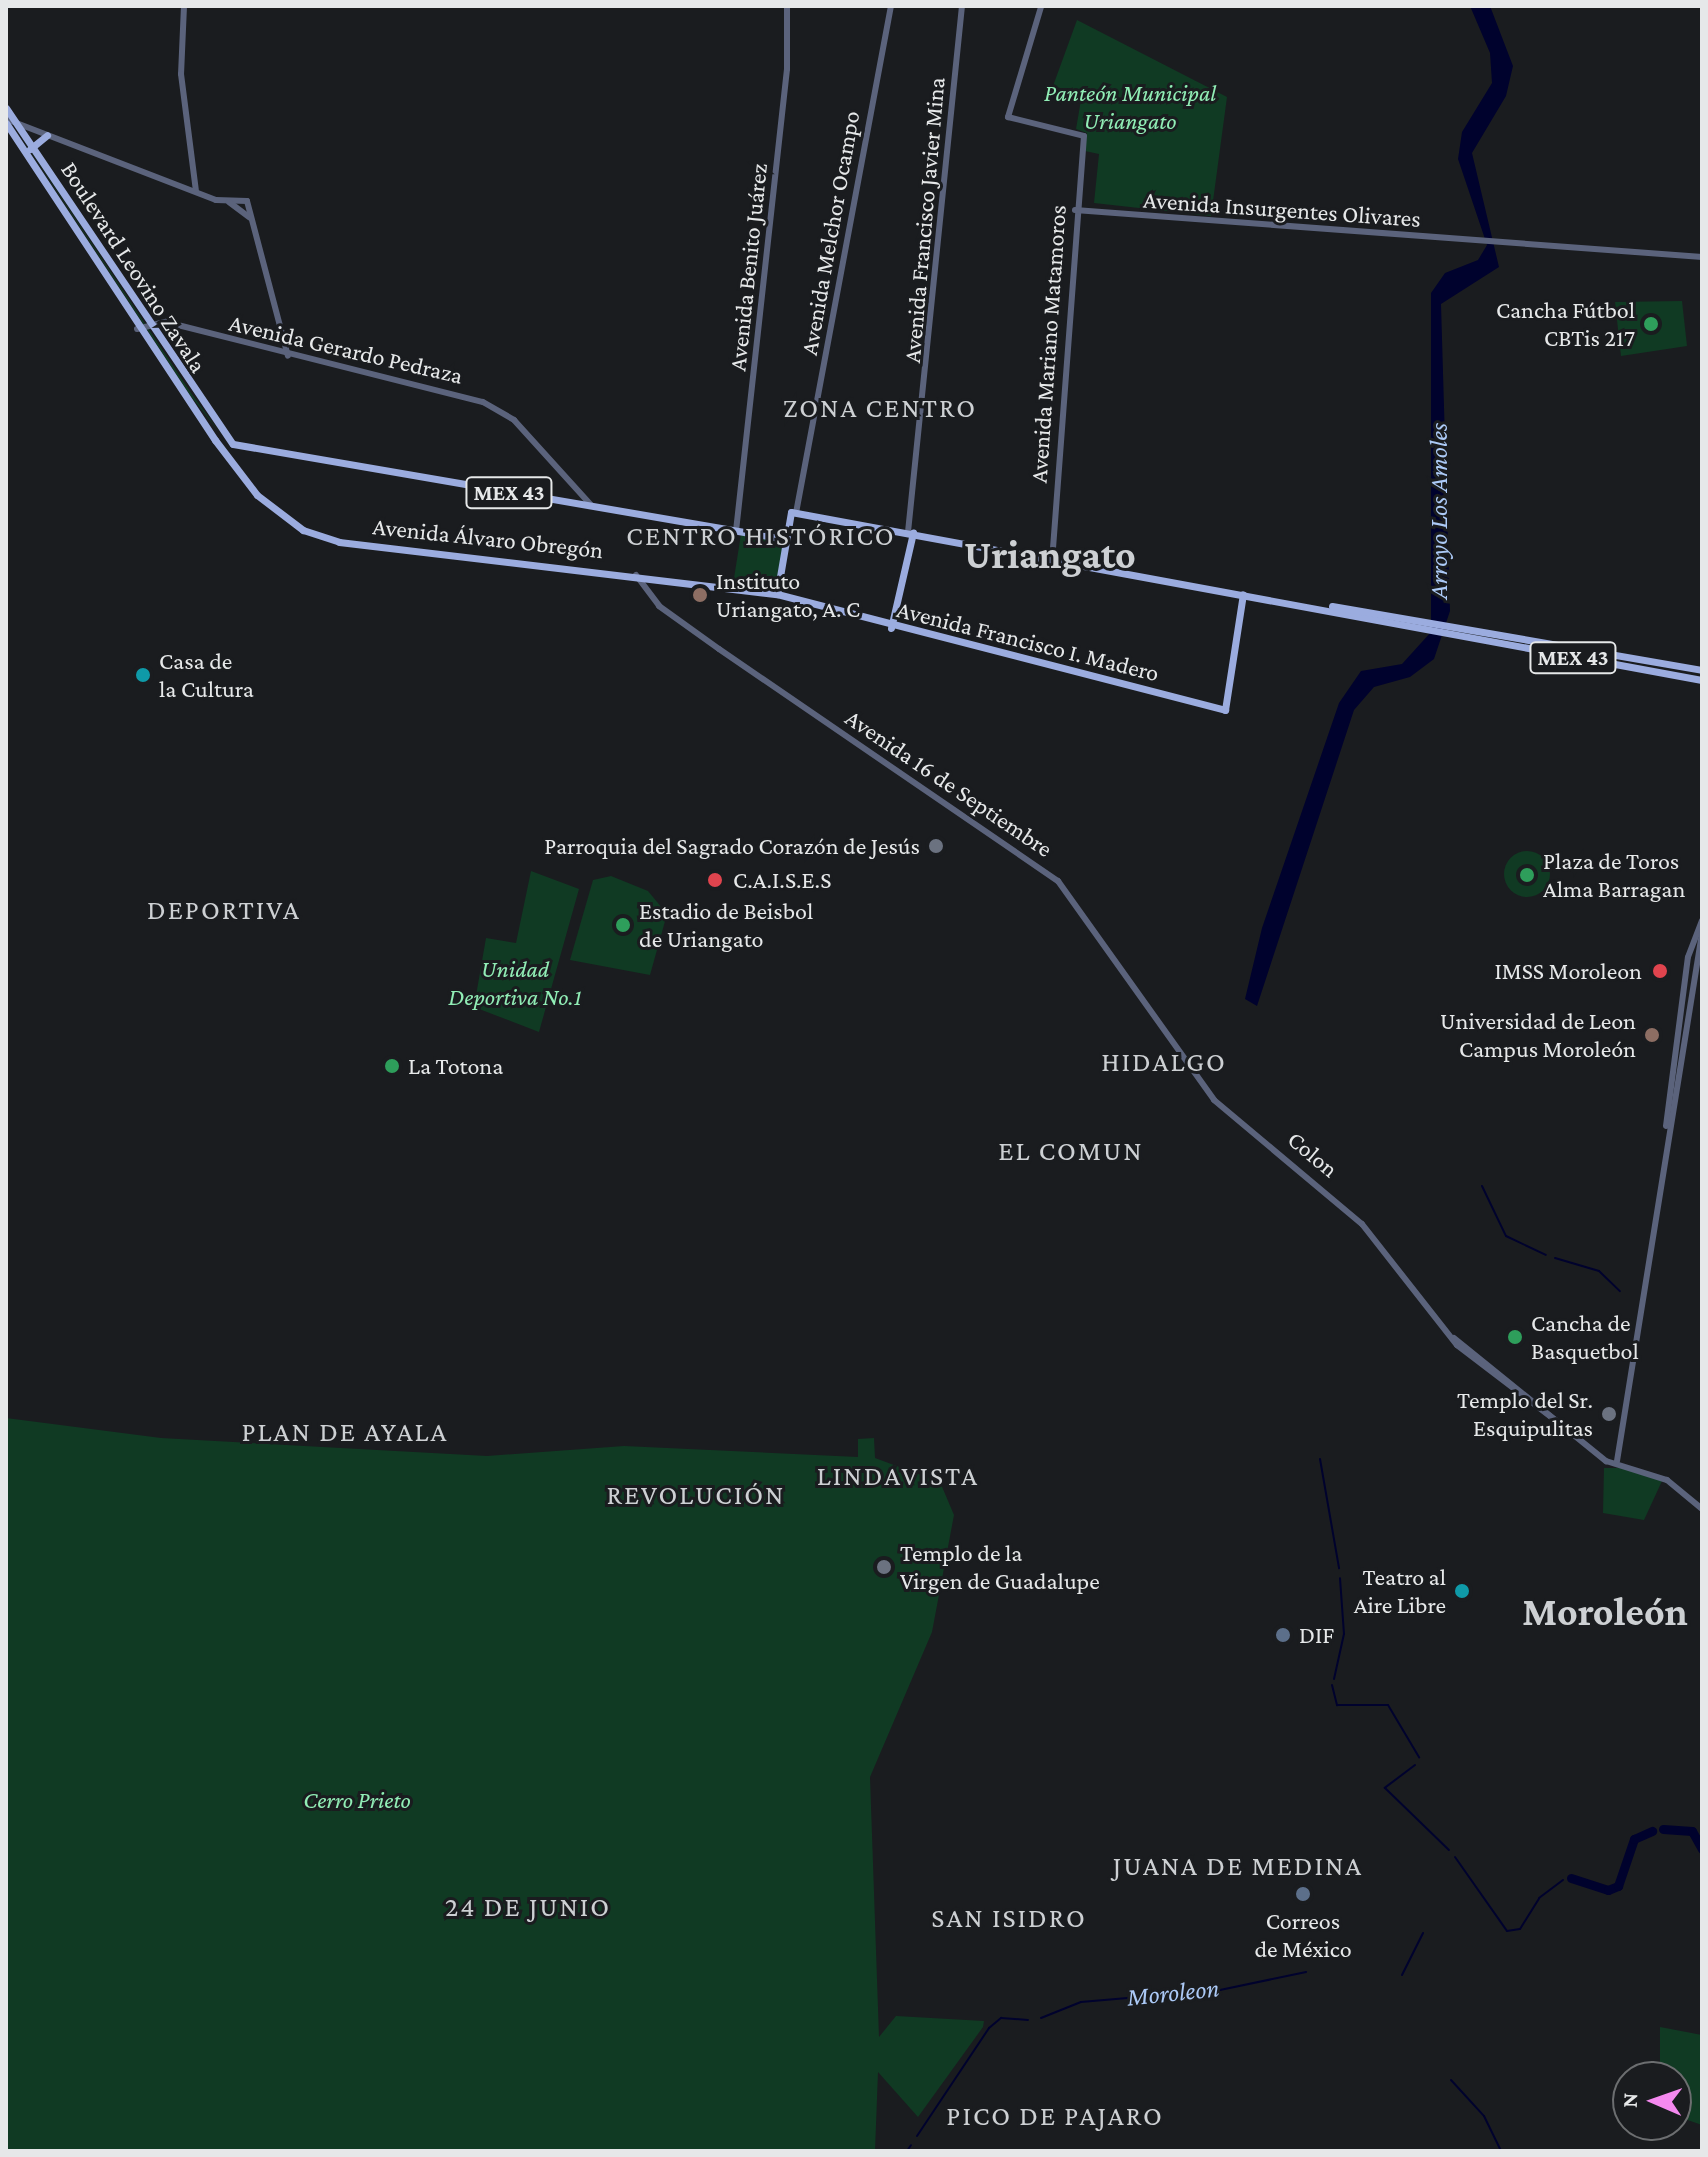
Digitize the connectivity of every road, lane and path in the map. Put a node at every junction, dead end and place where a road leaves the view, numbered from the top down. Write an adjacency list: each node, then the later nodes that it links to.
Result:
1 (184, 6): 12 (street)
2 (787, 6): 24 (street, Avenida Benito Juárez)
3 (891, 6): 23 (street, Avenida Melchor Ocampo)
4 (962, 6): 25 (street, Avenida Francisco Javier Mina)
5 (1033, 6): 6 (street)
6 (1042, 6): 14 (street, Avenida Mariano Matamoros)
7 (6, 108): 9 (main road, Boulevard Leovino Zavala / MEX 43)
8 (6, 121): 9 (street); 11 (main road, Boulevard Leovino Zavala / MEX 43)
9 (16, 123): 10 (street); 11 (main road, Boulevard Leovino Zavala / MEX 43)
10 (47, 135): 11 (main road); 12 (street)
11 (29, 150): 17 (main road, Boulevard Leovino Zavala / MEX 43); 18 (main road, Boulevard Leovino Zavala / MEX 43)
12 (196, 191): 13 (street)
13 (229, 202): 15 (street); 15 (street)
14 (1075, 210): 16 (street, Avenida Insurgentes Olivares); 27 (street, Avenida Mariano Matamoros)
15 (250, 218): 19 (street)
16 (1702, 257)
17 (145, 322): 18 (street); 19 (street, Avenida Gerardo Pedraza); 20 (main road, Boulevard Leovino Zavala / MEX 43)
18 (137, 329): 20 (main road, Boulevard Leovino Zavala / MEX 43)
19 (288, 356): 22 (street, Avenida Gerardo Pedraza)
20 (183, 387): 21 (main road, Boulevard Leovino Zavala / MEX 43); 22 (main road, Boulevard Leovino Zavala / MEX 43)
21 (227, 455): 28 (main road, Avenida Álvaro Obregón / MEX 43)
22 (592, 506): 24 (main road, MEX 43)
23 (794, 512): 25 (main road, MEX 43); 26 (main road)
24 (736, 531): 26 (main road, MEX 43)
25 (911, 532): 27 (main road, MEX 43); 31 (main road)
26 (785, 539): 29 (main road)
27 (1052, 557): 30 (main road, MEX 43)
28 (636, 575): 29 (main road, Avenida Álvaro Obregón / MEX 43); 37 (street, Avenida 16 de Septiembre)
29 (777, 594): 31 (main road, Avenida Francisco I. Madero / MEX 43)
30 (1243, 594): 31 (main road, Avenida Francisco I. Madero / MEX 43); 32 (main road, MEX 43)
31 (891, 628)
32 (1446, 628): 33 (main road, MEX 43); 34 (main road, MEX 43)
33 (1702, 670)
34 (1702, 680)
35 (1702, 921): 38 (street)
36 (1702, 933): 38 (street)
37 (1237, 1117): 39 (street, Colon)
38 (1666, 1126): 39 (street)
39 (1617, 1461): 40 (street)
40 (1702, 1509)

